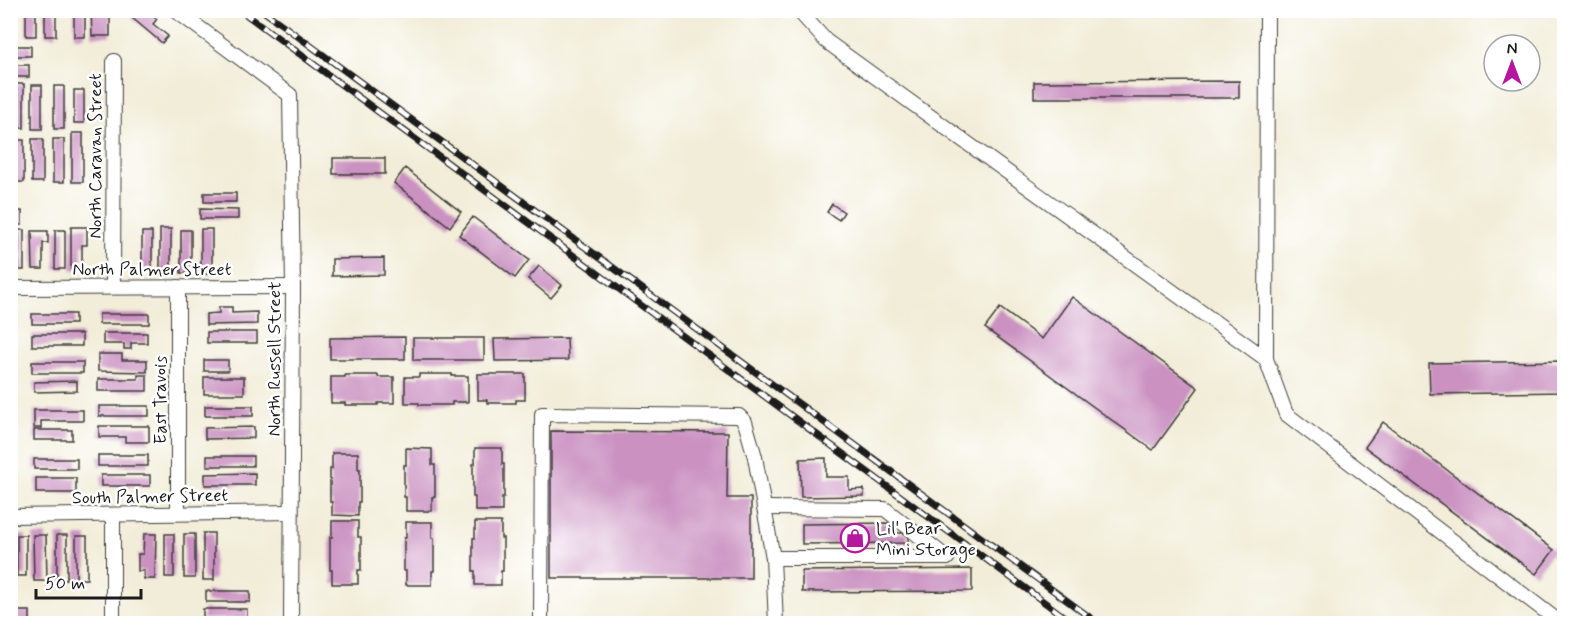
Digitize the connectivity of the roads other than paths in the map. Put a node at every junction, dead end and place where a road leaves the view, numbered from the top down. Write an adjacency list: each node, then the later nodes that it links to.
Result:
1 (175, 10): 7 (street, North Russell Street)
2 (798, 10): 9 (street)
3 (1267, 10): 9 (street)
4 (114, 61): 5 (street, North Caravan Street)
5 (113, 287): 6 (street, North Palmer Street); 8 (street, North Palmer Street)
6 (178, 287): 7 (street, North Palmer Street); 12 (street, East Travois)
7 (293, 287): 11 (street, North Russell Street)
8 (10, 288)
9 (1266, 359): 20 (street)
10 (764, 508): 15 (street); 15 (street); 18 (street)
11 (291, 512): 12 (street, South Palmer Street); 17 (street, North Russell Street)
12 (178, 513): 13 (street, South Palmer Street)
13 (113, 515): 14 (street, South Palmer Street); 16 (street)
14 (10, 516)
15 (773, 558): 19 (street)
16 (113, 624)
17 (291, 624)
18 (541, 624)
19 (776, 624)
20 (1562, 624)

